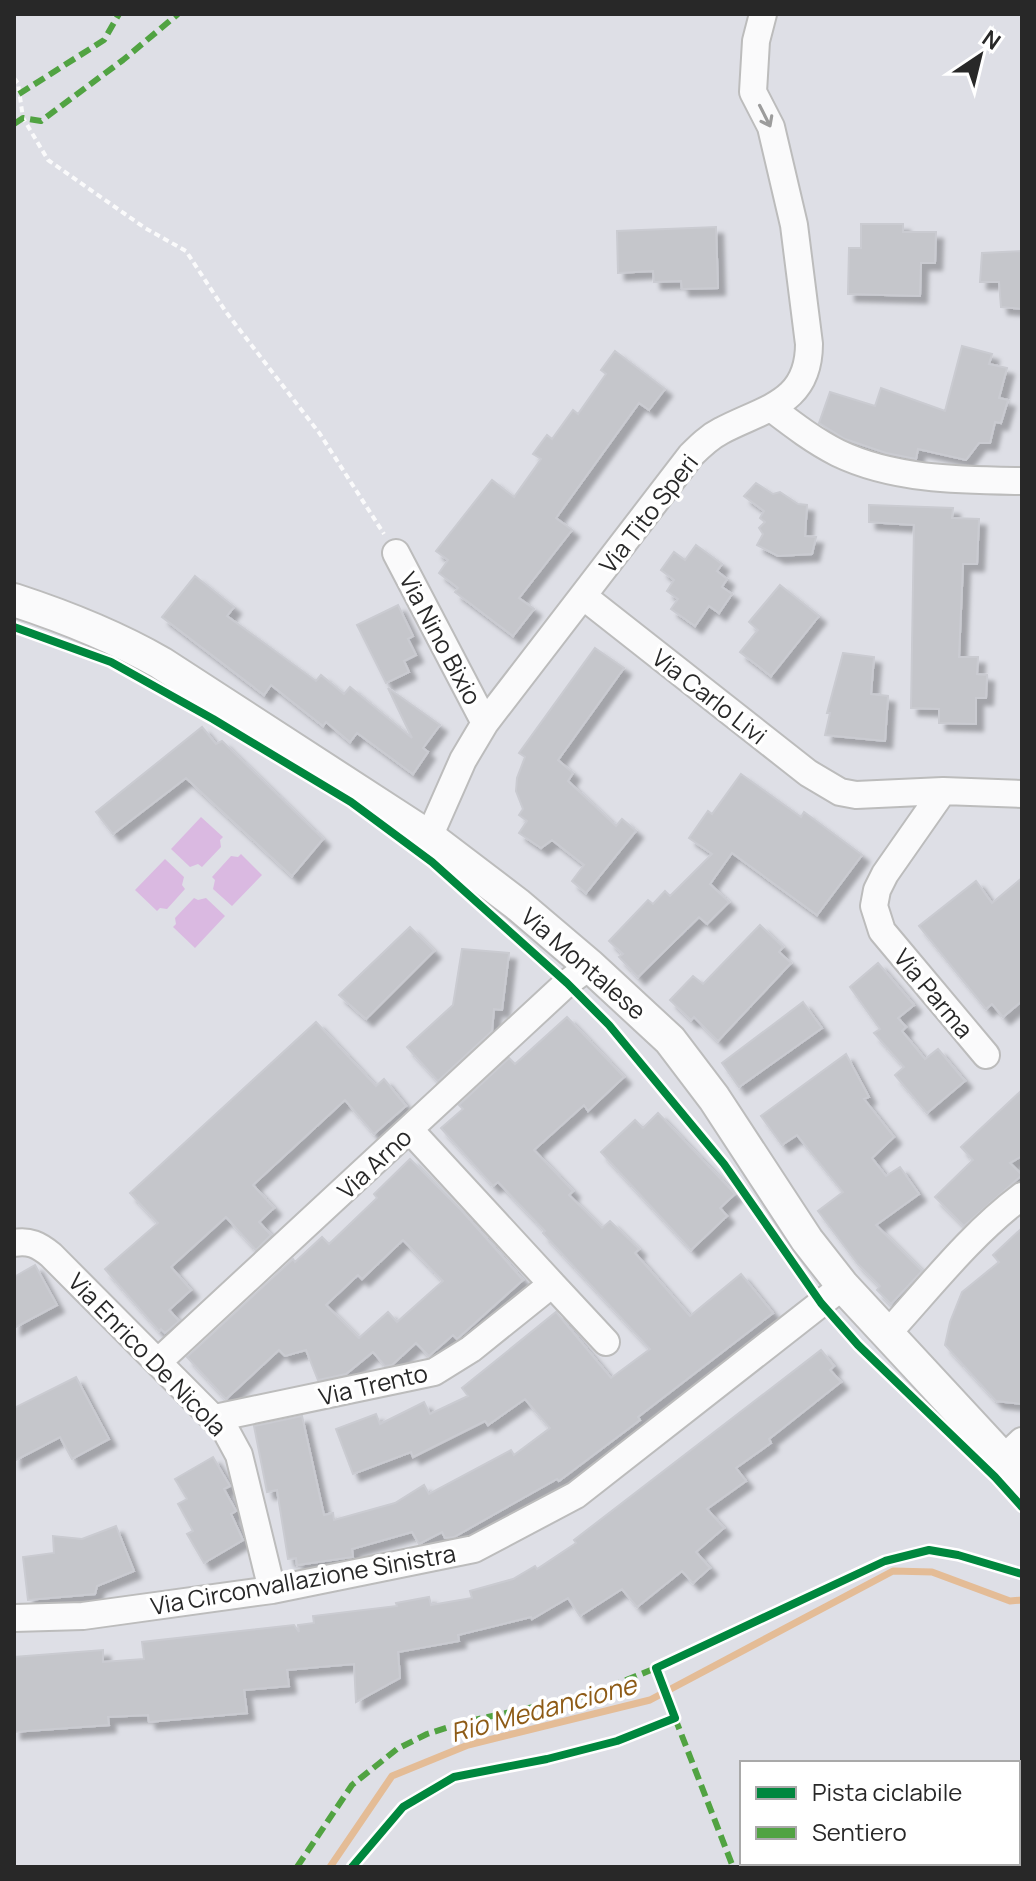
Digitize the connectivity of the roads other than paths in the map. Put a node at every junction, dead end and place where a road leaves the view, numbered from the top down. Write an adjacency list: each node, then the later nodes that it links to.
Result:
1 (763, 14): 2 (street, Via Tito Speri, one-way to 2)
2 (771, 408): 3 (street); 5 (street, Via Tito Speri)
3 (1022, 481)
4 (396, 553): 7 (street, Via Nino Bixio)
5 (583, 596): 7 (street, Via Tito Speri); 8 (street, Via Carlo Livi)
6 (14, 600): 10 (street, Via Montalese)
7 (485, 723): 10 (street, Via Tito Speri)
8 (943, 791): 9 (street); 12 (street, Via Parma)
9 (1022, 794)
10 (429, 837): 11 (street, Via Montalese)
11 (590, 966): 13 (street, Via Arno); 17 (street, Via Montalese)
12 (986, 1055)
13 (410, 1130): 16 (street); 20 (street, Via Arno)
14 (1022, 1196): 18 (street)
15 (14, 1243): 20 (street, Via Enrico De Nicola)
16 (552, 1284): 19 (street); 21 (street, Via Trento)
17 (843, 1286): 18 (street, Via Montalese); 23 (street, Via Circonvallazione Sinistra)
18 (887, 1334): 22 (street, Via Montalese)
19 (606, 1342)
20 (159, 1361): 21 (street, Via Enrico De Nicola)
21 (215, 1418): 23 (street, Via Enrico De Nicola)
22 (1016, 1460)
23 (272, 1590): 24 (street, Via Circonvallazione Sinistra)
24 (14, 1618)

